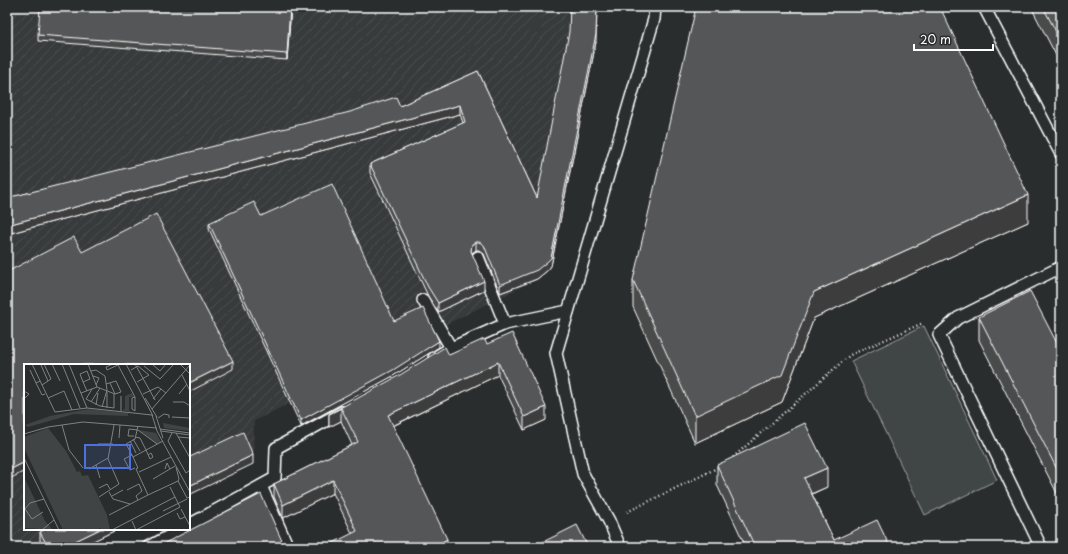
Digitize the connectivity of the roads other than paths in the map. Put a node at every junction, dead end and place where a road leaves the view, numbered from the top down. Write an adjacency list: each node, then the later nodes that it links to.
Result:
1 (655, 7): 7 (lane)
2 (984, 7): 3 (lane)
3 (1061, 154)
4 (478, 257): 8 (lane)
5 (1061, 267): 18 (lane)
6 (423, 300): 9 (lane)
7 (568, 311): 8 (lane); 17 (lane)
8 (505, 324): 9 (lane)
9 (451, 348): 10 (lane)
10 (424, 365)
11 (350, 408): 12 (lane)
12 (261, 486): 13 (lane); 16 (lane)
13 (190, 524)
14 (180, 530): 15 (lane)
15 (149, 547)
16 (288, 547)
17 (620, 547)
18 (1041, 547)

